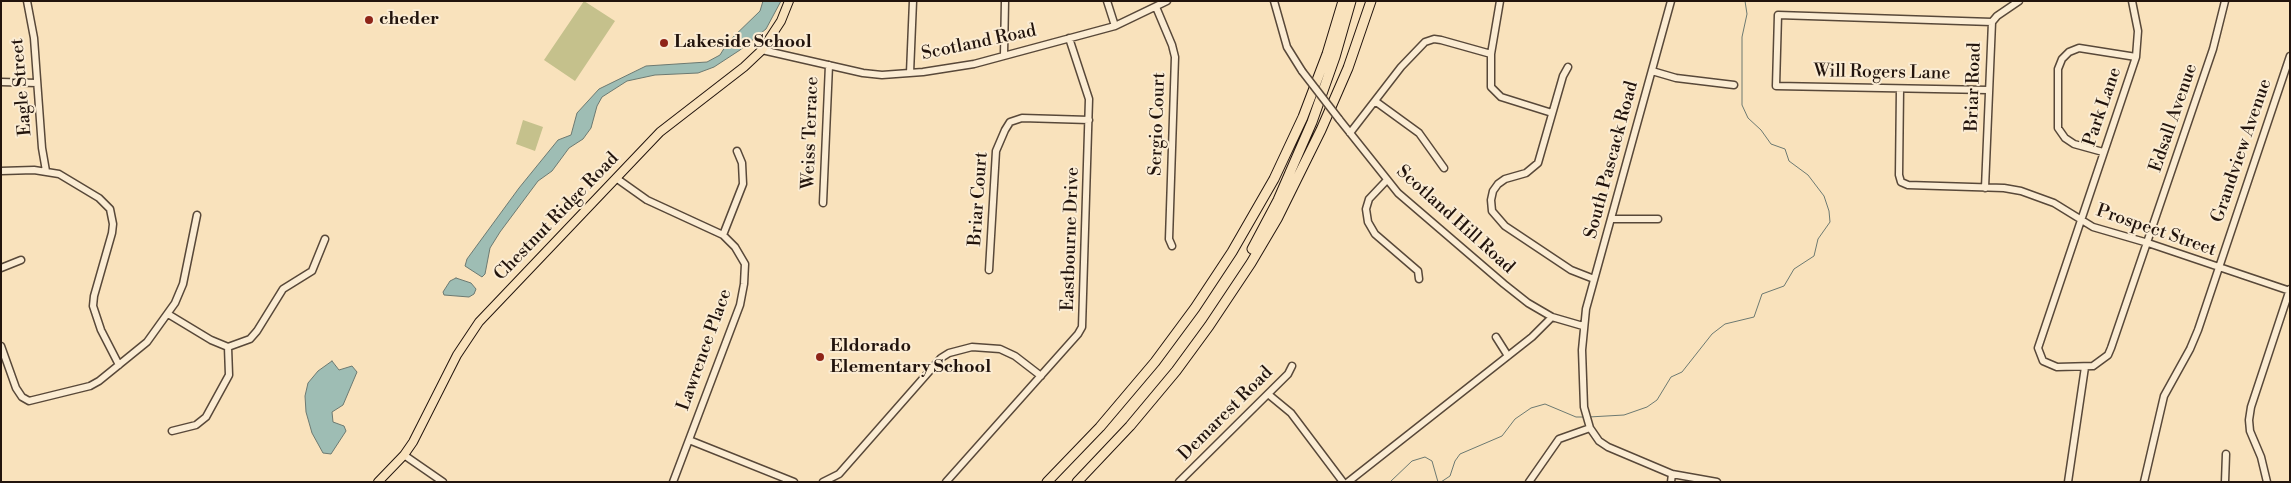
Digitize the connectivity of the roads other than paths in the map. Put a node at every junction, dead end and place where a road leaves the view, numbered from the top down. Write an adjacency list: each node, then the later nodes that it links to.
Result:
1 (27, 1): 30 (street, Eagle Street)
2 (789, 1): 20 (main road, Chestnut Ridge Road)
3 (912, 1): 28 (street)
4 (1005, 1): 22 (street)
5 (1107, 1): 18 (street)
6 (1167, 1): 16 (street, Scotland Road)
7 (1274, 1): 37 (street, Scotland Hill Road, bridge)
8 (1343, 1): 87 (highway)
9 (1351, 1): 65 (highway)
10 (1371, 1): 65 (highway)
11 (1500, 1): 21 (street)
12 (1671, 1): 27 (street, South Pascack Road)
13 (2019, 1): 17 (street, Briar Road)
14 (2132, 1): 24 (street, Park Lane)
15 (2225, 1): 53 (street, Edsall Avenue)
16 (1156, 7): 18 (street, Scotland Road); 54 (street, Sergio Court)
17 (1992, 22): 32 (street, Will Rogers Lane); 33 (street, Briar Road)
18 (1115, 26): 19 (street, Scotland Road)
19 (1069, 38): 22 (street, Scotland Road); 36 (street, Eastbourne Drive)
20 (762, 50): 25 (street, Scotland Road); 43 (main road, Chestnut Ridge Road)
21 (1491, 54): 34 (street); 35 (street)
22 (1004, 55): 28 (street, Scotland Road)
23 (2290, 56): 57 (street, Grandview Avenue)
24 (2136, 57): 39 (street, Park Lane); 39 (street)
25 (829, 65): 28 (street, Scotland Road); 46 (street, Weiss Terrace)
26 (1568, 67): 35 (street)
27 (1652, 71): 31 (street); 48 (street, South Pascack Road)
28 (910, 73)
29 (1, 82): 30 (street)
30 (38, 82): 42 (street, Eagle Street)
31 (1734, 85)
32 (1900, 89): 33 (street, Will Rogers Lane); 45 (street, Prospect Street)
33 (1988, 90): 45 (street, Briar Road)
34 (1375, 101): 37 (street); 40 (street)
35 (1552, 113): 60 (street)
36 (1089, 120): 58 (street, Briar Court); 73 (street, Eastbourne Drive)
37 (1350, 133): 44 (street, Scotland Hill Road)
38 (737, 151): 51 (street)
39 (2103, 152): 50 (street, Park Lane)
40 (1444, 168)
41 (1, 171): 42 (street)
42 (46, 171): 70 (street)
43 (616, 178): 51 (street, Lawrence Place); 79 (main road, Chestnut Ridge Road)
44 (1386, 180): 59 (street); 63 (street, Scotland Hill Road)
45 (1985, 188): 50 (street, Prospect Street)
46 (824, 203)
47 (197, 214): 62 (street)
48 (1612, 219): 49 (street); 60 (street, South Pascack Road)
49 (1658, 220)
50 (2081, 221): 53 (street, Prospect Street); 72 (street, Park Lane)
51 (723, 235): 77 (street, Lawrence Place)
52 (325, 239): 68 (street)
53 (2148, 243): 57 (street, Prospect Street); 72 (street, Edsall Avenue)
54 (1172, 246)
55 (21, 260): 56 (street)
56 (1, 268)
57 (2218, 268): 61 (street, Prospect Street); 96 (street, Grandview Avenue)
58 (989, 270)
59 (1419, 279)
60 (1594, 279): 64 (street, South Pascack Road)
61 (2290, 290): 98 (street)
62 (168, 314): 68 (street); 70 (street)
63 (1552, 317): 64 (street, Scotland Hill Road); 69 (street)
64 (1583, 326): 75 (street, South Pascack Road)
65 (1208, 328): 88 (highway)
66 (1496, 337): 69 (street)
67 (1, 346): 70 (street)
68 (228, 346): 76 (street)
69 (1508, 356): 91 (street)
70 (119, 365)
71 (1292, 366): 74 (street, Demarest Road)
72 (2085, 368): 95 (street)
73 (1041, 376): 85 (street); 86 (street, Eastbourne Drive)
74 (1268, 394): 89 (street, Demarest Road); 90 (street)
75 (1589, 426): 80 (street); 92 (street)
76 (172, 431)
77 (689, 440): 83 (street, Lawrence Place); 84 (street)
78 (2226, 454): 97 (street)
79 (404, 455): 81 (main road, Chestnut Ridge Road); 82 (street)
80 (1672, 474): 93 (street); 94 (street)
81 (378, 482)
82 (443, 482)
83 (673, 482)
84 (794, 482)
85 (823, 482)
86 (946, 482)
87 (1047, 482)
88 (1077, 482)
89 (1179, 482)
90 (1343, 482)
91 (1348, 482)
92 (1529, 482)
93 (1670, 482)
94 (1717, 482)
95 (2068, 482)
96 (2144, 482)
97 (2225, 482)
98 (2266, 482)

